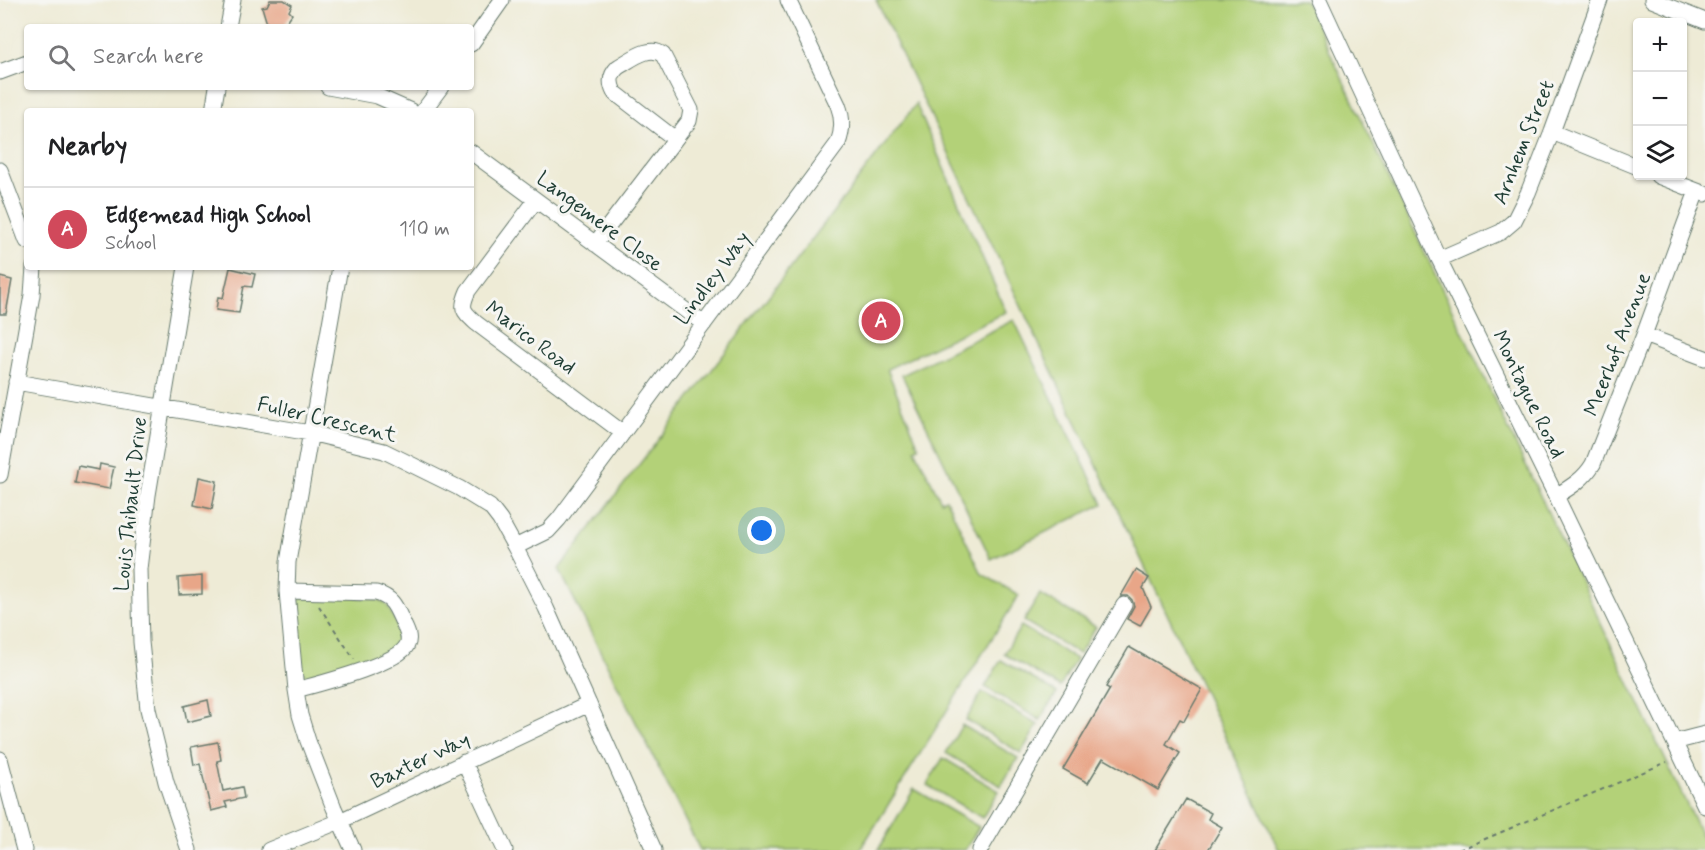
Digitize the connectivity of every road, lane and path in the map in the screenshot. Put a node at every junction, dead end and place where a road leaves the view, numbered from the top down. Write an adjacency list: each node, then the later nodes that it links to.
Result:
1 (233, 0): 8 (street)
2 (502, 0): 9 (street)
3 (788, 0): 32 (street, Lindley Way)
4 (1319, 0): 28 (street, Montague Road)
5 (1600, 0): 18 (street, Arnhem Street)
6 (1652, 0): 7 (street)
7 (1705, 21)
8 (229, 24)
9 (474, 40)
10 (24, 63): 11 (street)
11 (0, 72)
12 (216, 90): 15 (street)
13 (344, 90): 16 (street)
14 (439, 90): 17 (street)
15 (214, 108)
16 (404, 108)
17 (425, 108)
18 (1552, 132): 21 (street); 28 (street, Arnhem Street)
19 (675, 139): 19 (street); 27 (street)
20 (474, 154): 25 (street, Langemere Close)
21 (1633, 165)
22 (0, 170): 26 (street)
23 (1668, 180): 24 (street)
24 (1701, 193): 33 (street, Meerhof Avenue)
25 (536, 200): 27 (street, Langemere Close); 38 (street, Marico Road)
26 (24, 233)
27 (595, 244): 32 (street, Langemere Close)
28 (1439, 259): 40 (street, Montague Road)
29 (34, 270): 35 (street)
30 (185, 270): 36 (street, Louis Thibault Drive)
31 (339, 270): 37 (street)
32 (704, 324): 38 (street, Lindley Way)
33 (1644, 335): 34 (street); 40 (street, Meerhof Avenue)
34 (1705, 358)
35 (15, 382): 36 (street, Fuller Crescent); 39 (street)
36 (162, 408): 37 (street, Fuller Crescent); 56 (street, Louis Thibault Drive)
37 (310, 433): 41 (street, Fuller Crescent); 42 (street)
38 (623, 433): 41 (street, Lindley Way)
39 (0, 475)
40 (1556, 496): 49 (street, Montague Road)
41 (515, 547): 47 (street, Fuller Crescent)
42 (287, 591): 43 (street); 46 (street)
43 (308, 591): 45 (path); 45 (street)
44 (1124, 605): 61 (street)
45 (363, 671): 46 (street)
46 (296, 690): 54 (street)
47 (589, 704): 52 (street, Baxter Way); 60 (street, Fuller Crescent)
48 (1705, 734): 49 (street)
49 (1674, 742): 50 (street, Montague Road)
50 (1681, 757): 53 (street, Montague Road); 62 (path)
51 (0, 759): 55 (street)
52 (464, 762): 54 (street, Baxter Way); 59 (street)
53 (1705, 806)
54 (340, 821): 57 (street, Baxter Way); 58 (street)
55 (24, 850)
56 (189, 850)
57 (268, 850)
58 (353, 850)
59 (505, 850)
60 (654, 850)
61 (980, 850)
62 (1459, 850)

